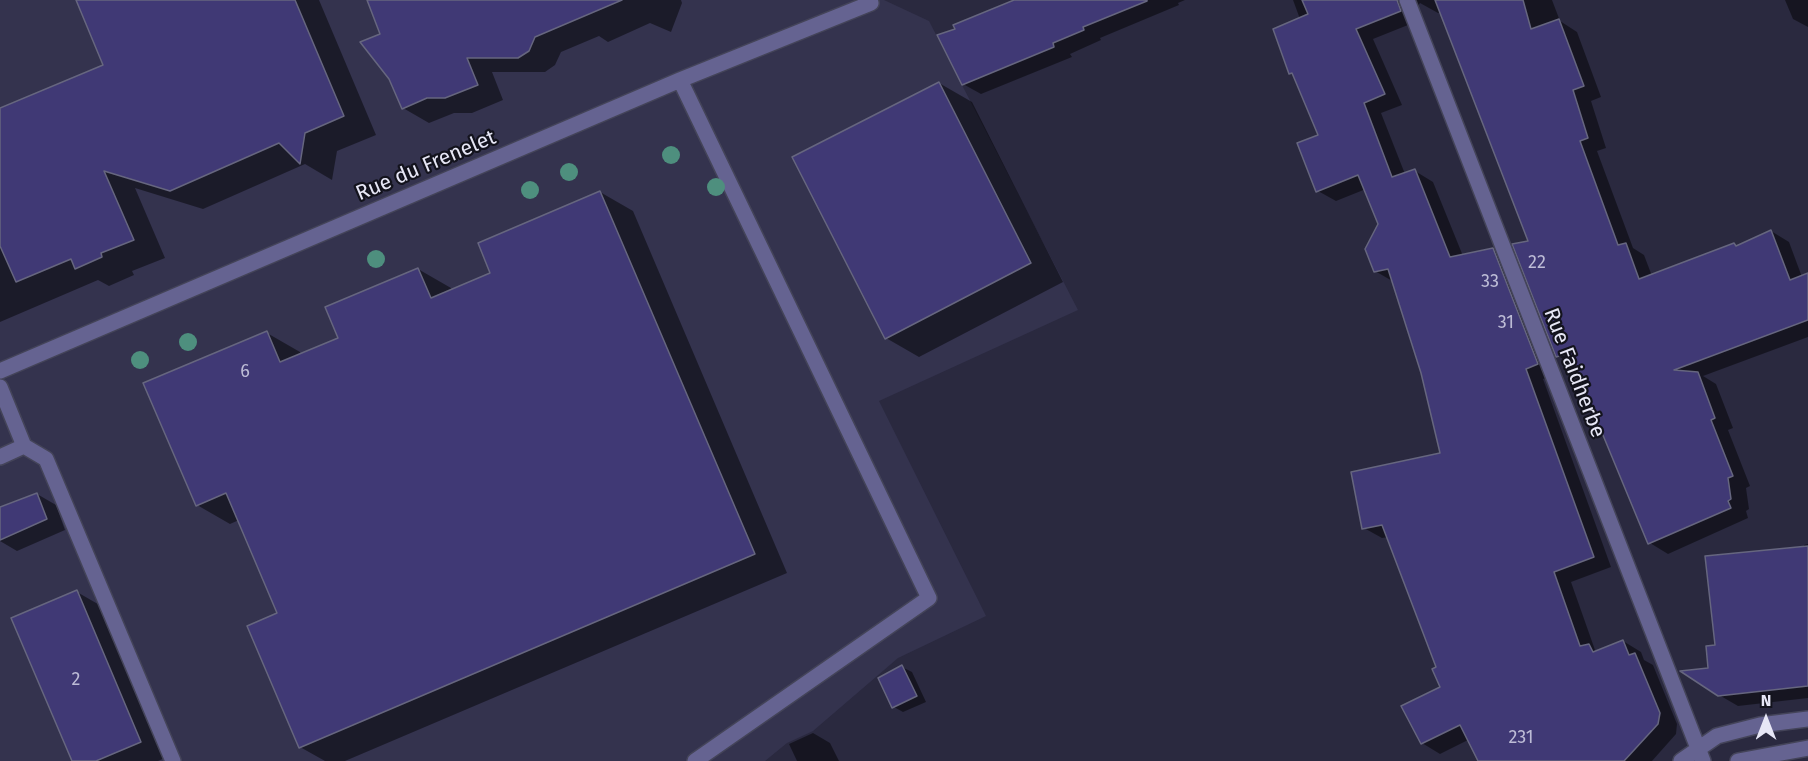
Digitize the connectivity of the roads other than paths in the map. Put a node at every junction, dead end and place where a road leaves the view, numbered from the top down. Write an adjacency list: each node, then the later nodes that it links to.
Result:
1 (1407, 0): 10 (street, Rue Faidherbe)
2 (873, 1): 3 (street, Rue du Frenelet)
3 (680, 80): 4 (street, Rue du Frenelet); 12 (street)
4 (0, 371)
5 (0, 387): 6 (street)
6 (24, 446): 7 (street); 11 (street)
7 (0, 457)
8 (1808, 719): 10 (street)
9 (1808, 748): 14 (street)
10 (1701, 754): 13 (street)
11 (173, 761)
12 (695, 761)
13 (1681, 761)
14 (1738, 761)

